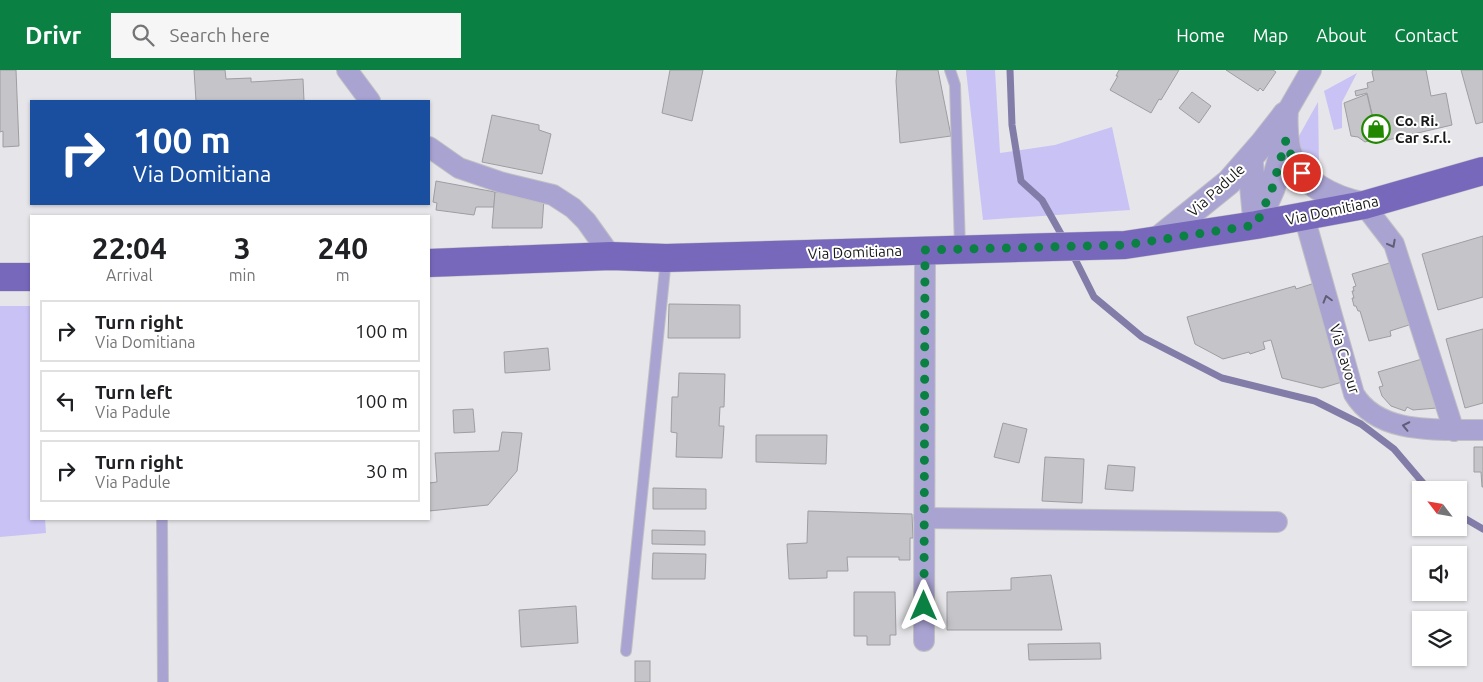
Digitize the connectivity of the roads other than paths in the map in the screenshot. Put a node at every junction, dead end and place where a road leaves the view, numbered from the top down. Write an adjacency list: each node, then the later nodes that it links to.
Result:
1 (347, 70): 4 (street)
2 (950, 70): 14 (lane)
3 (1311, 70): 5 (street, Via Padule)
4 (369, 100)
5 (1285, 115): 6 (street); 8 (street, Via Padule)
6 (1286, 140): 10 (street); 12 (street)
7 (430, 148): 16 (street)
8 (1250, 159): 12 (street, Via Padule); 13 (street, Via Padule)
9 (1483, 171): 10 (main road, Via Domitiana)
10 (1364, 205): 11 (main road, Via Domitiana); 22 (street, one-way to 22)
11 (1304, 216): 12 (main road, Via Domitiana); 22 (street, Via Cavour, one-way to 11)
12 (1256, 225): 13 (main road, Via Domitiana)
13 (1157, 240): 14 (main road, Via Domitiana)
14 (960, 249): 15 (main road, Via Domitiana)
15 (925, 250): 17 (main road, Via Domitiana); 23 (street)
16 (611, 256): 17 (main road, Via Domitiana); 18 (main road, Via Domitiana)
17 (666, 258): 27 (lane)
18 (430, 263)
19 (30, 277): 20 (main road)
20 (0, 278)
21 (1483, 430): 22 (street, Via Cavour)
22 (1454, 431)
23 (924, 518): 25 (street); 26 (street)
24 (162, 520): 28 (lane)
25 (1277, 522)
26 (924, 641)
27 (626, 652)
28 (163, 682)

